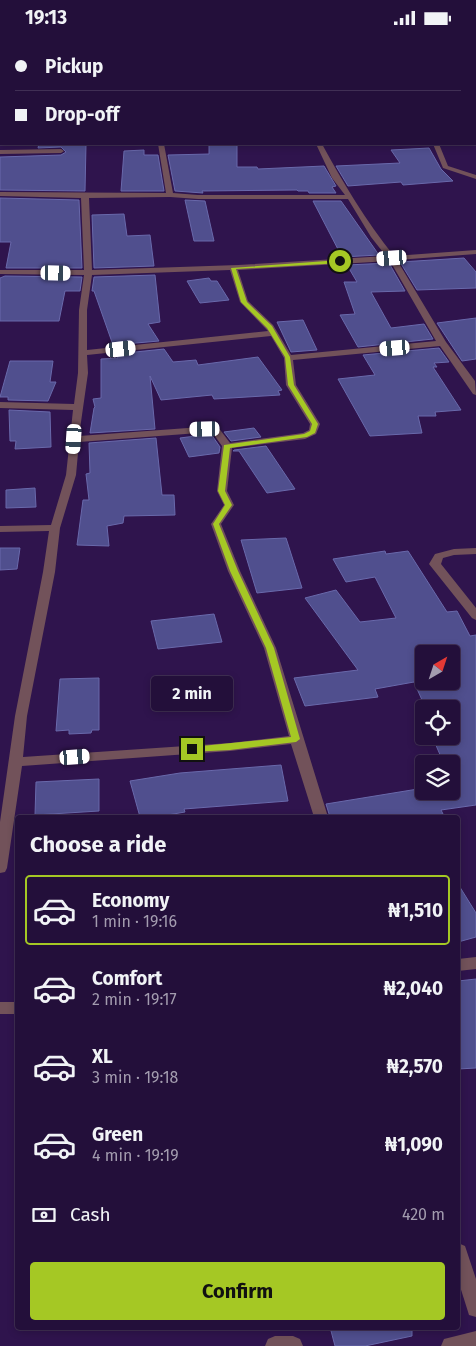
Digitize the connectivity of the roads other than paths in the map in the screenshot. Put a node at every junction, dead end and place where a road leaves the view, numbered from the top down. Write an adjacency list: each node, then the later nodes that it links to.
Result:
1 (161, 145): 8 (street)
2 (319, 145): 10 (street)
3 (436, 145): 6 (street)
4 (0, 151): 5 (street)
5 (61, 151)
6 (476, 177)
7 (0, 194): 9 (street)
8 (170, 195): 9 (street); 10 (street)
9 (85, 196): 15 (street)
10 (350, 197): 12 (street)
11 (476, 252): 12 (street)
12 (392, 258): 13 (street); 17 (street)
13 (233, 268): 15 (street); 16 (street)
14 (0, 272): 15 (street)
15 (88, 273): 18 (street)
16 (272, 333): 18 (street); 19 (street)
17 (442, 343): 19 (street); 20 (street)
18 (82, 353): 22 (street)
19 (288, 357): 24 (street)
20 (476, 392)
21 (0, 405): 22 (street)
22 (79, 407): 23 (street)
23 (74, 439): 24 (street); 25 (street)
24 (227, 446): 29 (street)
25 (55, 527): 26 (street); 30 (street)
26 (0, 529)
27 (476, 551): 28 (street)
28 (476, 616)
29 (296, 739): 30 (street); 31 (street)
30 (16, 762): 32 (street)
31 (321, 815)
32 (0, 868)
33 (476, 963): 34 (street)
34 (460, 965)
35 (0, 1008): 36 (street)
36 (15, 1008)
37 (460, 1257): 38 (street)
38 (476, 1308)
39 (476, 1341): 42 (street)
40 (275, 1346): 41 (street)
41 (293, 1346)
42 (451, 1346)

